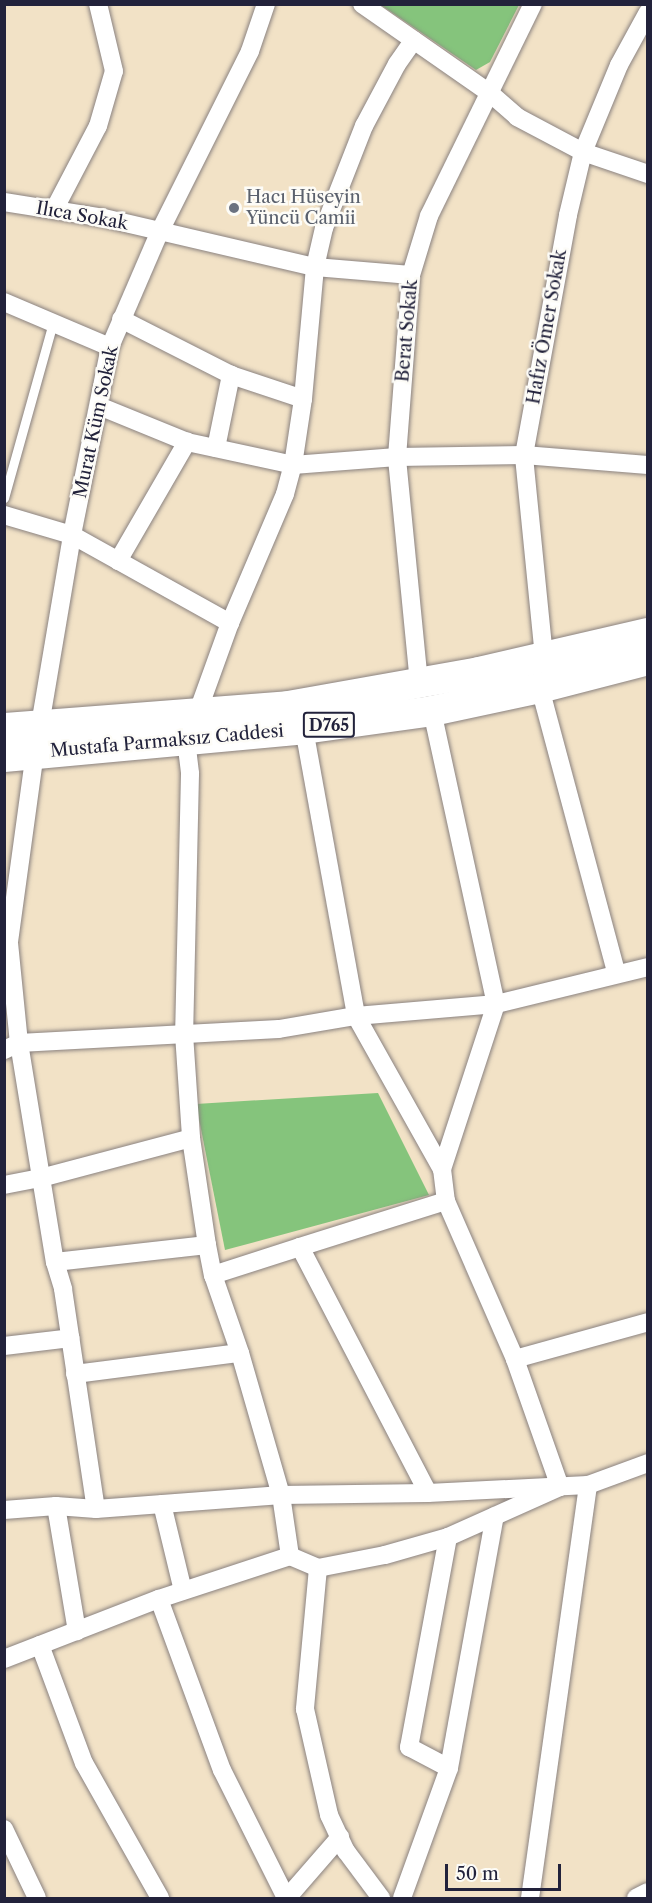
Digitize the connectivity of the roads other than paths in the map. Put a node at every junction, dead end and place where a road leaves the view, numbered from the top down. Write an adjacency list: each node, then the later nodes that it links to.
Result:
1 (98, 4): 11 (street)
2 (266, 4): 12 (street, Murat Küm Sokak)
3 (362, 4): 6 (street)
4 (533, 4): 7 (street, Berat Sokak)
5 (648, 12): 8 (street, Hafız Ömer Sokak)
6 (414, 40): 7 (street); 13 (street)
7 (491, 94): 8 (street); 14 (street, Berat Sokak)
8 (583, 152): 9 (street); 24 (street, Hafız Ömer Sokak)
9 (648, 174)
10 (4, 202): 11 (street, Ilıca Sokak)
11 (54, 210): 12 (street, Ilıca Sokak)
12 (160, 231): 13 (street, Ilıca Sokak); 16 (street, Murat Küm Sokak)
13 (315, 267): 14 (street, Ilıca Sokak); 20 (street)
14 (411, 275): 25 (street, Berat Sokak)
15 (4, 302): 17 (street)
16 (121, 319): 18 (street, Murat Küm Sokak); 19 (street)
17 (53, 323): 18 (street); 28 (lane)
18 (110, 348): 21 (street, Murat Küm Sokak)
19 (231, 375): 20 (street); 23 (street)
20 (303, 399): 26 (street)
21 (99, 406): 22 (street); 30 (street, Murat Küm Sokak)
22 (187, 442): 23 (street); 31 (street)
23 (216, 448): 26 (street)
24 (524, 455): 25 (street); 27 (street); 34 (street, Hafız Ömer Sokak)
25 (397, 458): 26 (street); 36 (street, Berat Sokak)
26 (293, 465): 32 (street)
27 (648, 465)
28 (4, 498)
29 (4, 515): 30 (street)
30 (72, 535): 31 (street); 42 (street, Murat Küm Sokak)
31 (118, 561): 32 (street)
32 (230, 623): 39 (street)
33 (648, 633): 34 (main road, Mustafa Parmaksız Caddesi / D765)
34 (544, 657): 36 (main road, Mustafa Parmaksız Caddesi / D765)
35 (648, 660): 37 (main road, Mustafa Parmaksız Caddesi / D765)
36 (419, 683): 39 (main road, Mustafa Parmaksız Caddesi / D765)
37 (540, 688): 38 (main road, Mustafa Parmaksız Caddesi / D765); 45 (street)
38 (432, 711): 41 (main road, Mustafa Parmaksız Caddesi / D765); 46 (street)
39 (192, 727): 41 (main road, Mustafa Parmaksız Caddesi / D765); 42 (main road, Mustafa Parmaksız Caddesi / D765); 48 (street)
40 (4, 728): 42 (main road, Mustafa Parmaksız Caddesi / D765)
41 (304, 729): 47 (street)
42 (37, 738): 43 (main road, Mustafa Parmaksız Caddesi / D765); 49 (street, Murat Küm Sokak)
43 (4, 757)
44 (648, 967): 45 (street)
45 (616, 972): 46 (street)
46 (496, 1004): 47 (street); 51 (street)
47 (356, 1016): 48 (street); 51 (street)
48 (184, 1034): 49 (street); 50 (street)
49 (12, 1047): 52 (street, Murat Küm Sokak)
50 (191, 1138): 52 (street); 55 (street)
51 (442, 1169): 54 (street)
52 (41, 1178): 53 (street); 57 (street, Murat Küm Sokak)
53 (4, 1185)
54 (446, 1200): 56 (street); 63 (street)
55 (207, 1245): 57 (street); 58 (street)
56 (300, 1247): 58 (street); 68 (street)
57 (55, 1262): 60 (street, Murat Küm Sokak)
58 (213, 1275): 62 (street)
59 (648, 1322): 63 (street)
60 (70, 1338): 61 (street); 64 (street, Murat Küm Sokak)
61 (4, 1346)
62 (240, 1353): 64 (street); 69 (street)
63 (515, 1359): 67 (street)
64 (75, 1374): 72 (street, Murat Küm Sokak)
65 (648, 1463): 66 (street)
66 (588, 1485): 67 (street); 92 (street)
67 (560, 1487): 68 (street); 74 (street)
68 (428, 1493): 69 (street)
69 (281, 1495): 70 (street); 76 (street)
70 (162, 1504): 72 (street); 78 (street)
71 (56, 1506): 72 (street); 73 (street); 80 (street)
72 (96, 1509)
73 (4, 1510)
74 (495, 1516): 75 (street); 83 (street)
75 (448, 1537): 77 (street); 83 (street)
76 (290, 1556): 77 (street); 78 (street)
77 (318, 1568): 85 (street)
78 (183, 1591): 79 (street)
79 (159, 1599): 80 (street); 89 (street)
80 (77, 1630): 81 (street)
81 (40, 1645): 82 (street); 88 (street)
82 (4, 1659)
83 (449, 1768): 91 (street)
84 (4, 1829): 87 (street)
85 (340, 1837): 89 (street); 90 (street)
86 (648, 1892): 93 (street)
87 (37, 1899)
88 (160, 1899)
89 (286, 1899)
90 (381, 1899)
91 (402, 1899)
92 (530, 1899)
93 (636, 1899)

